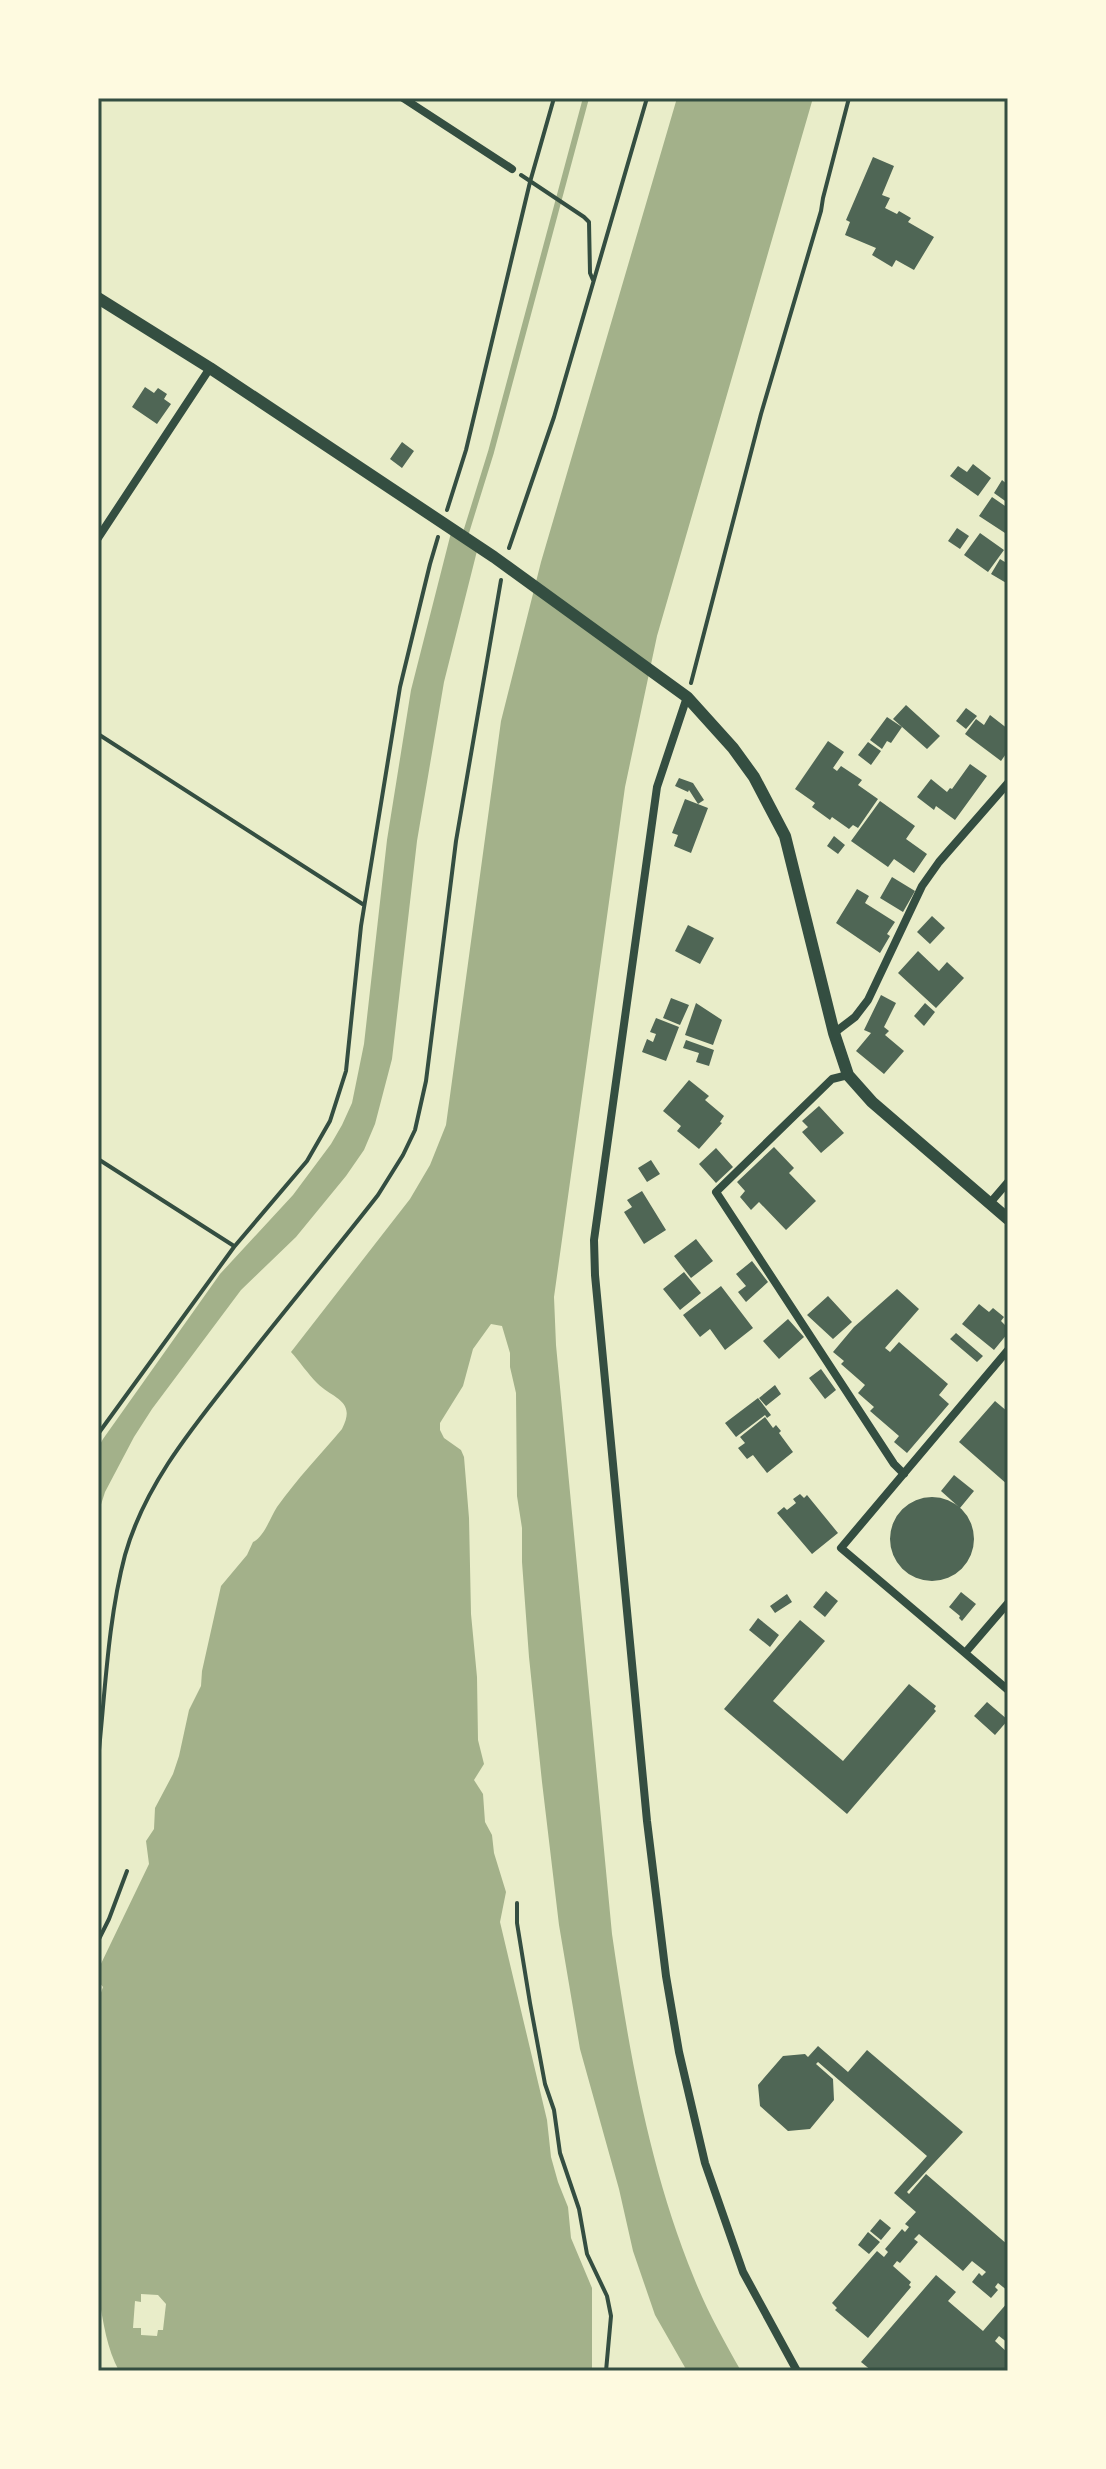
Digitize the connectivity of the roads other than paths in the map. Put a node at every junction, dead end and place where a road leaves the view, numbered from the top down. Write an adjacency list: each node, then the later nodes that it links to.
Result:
1 (403, 98): 2 (street)
2 (512, 169)
3 (98, 298): 4 (street)
4 (210, 368): 5 (street); 6 (street)
5 (98, 538)
6 (687, 697): 8 (street); 18 (street)
7 (1008, 783): 8 (street)
8 (834, 1033): 9 (street)
9 (848, 1075): 11 (street); 14 (street)
10 (1008, 1182): 11 (street)
11 (990, 1203): 12 (street)
12 (1008, 1219)
13 (1008, 1350): 14 (street)
14 (904, 1474): 16 (street)
15 (1008, 1603): 16 (street)
16 (965, 1653): 17 (street)
17 (1008, 1690)
18 (797, 2371)

